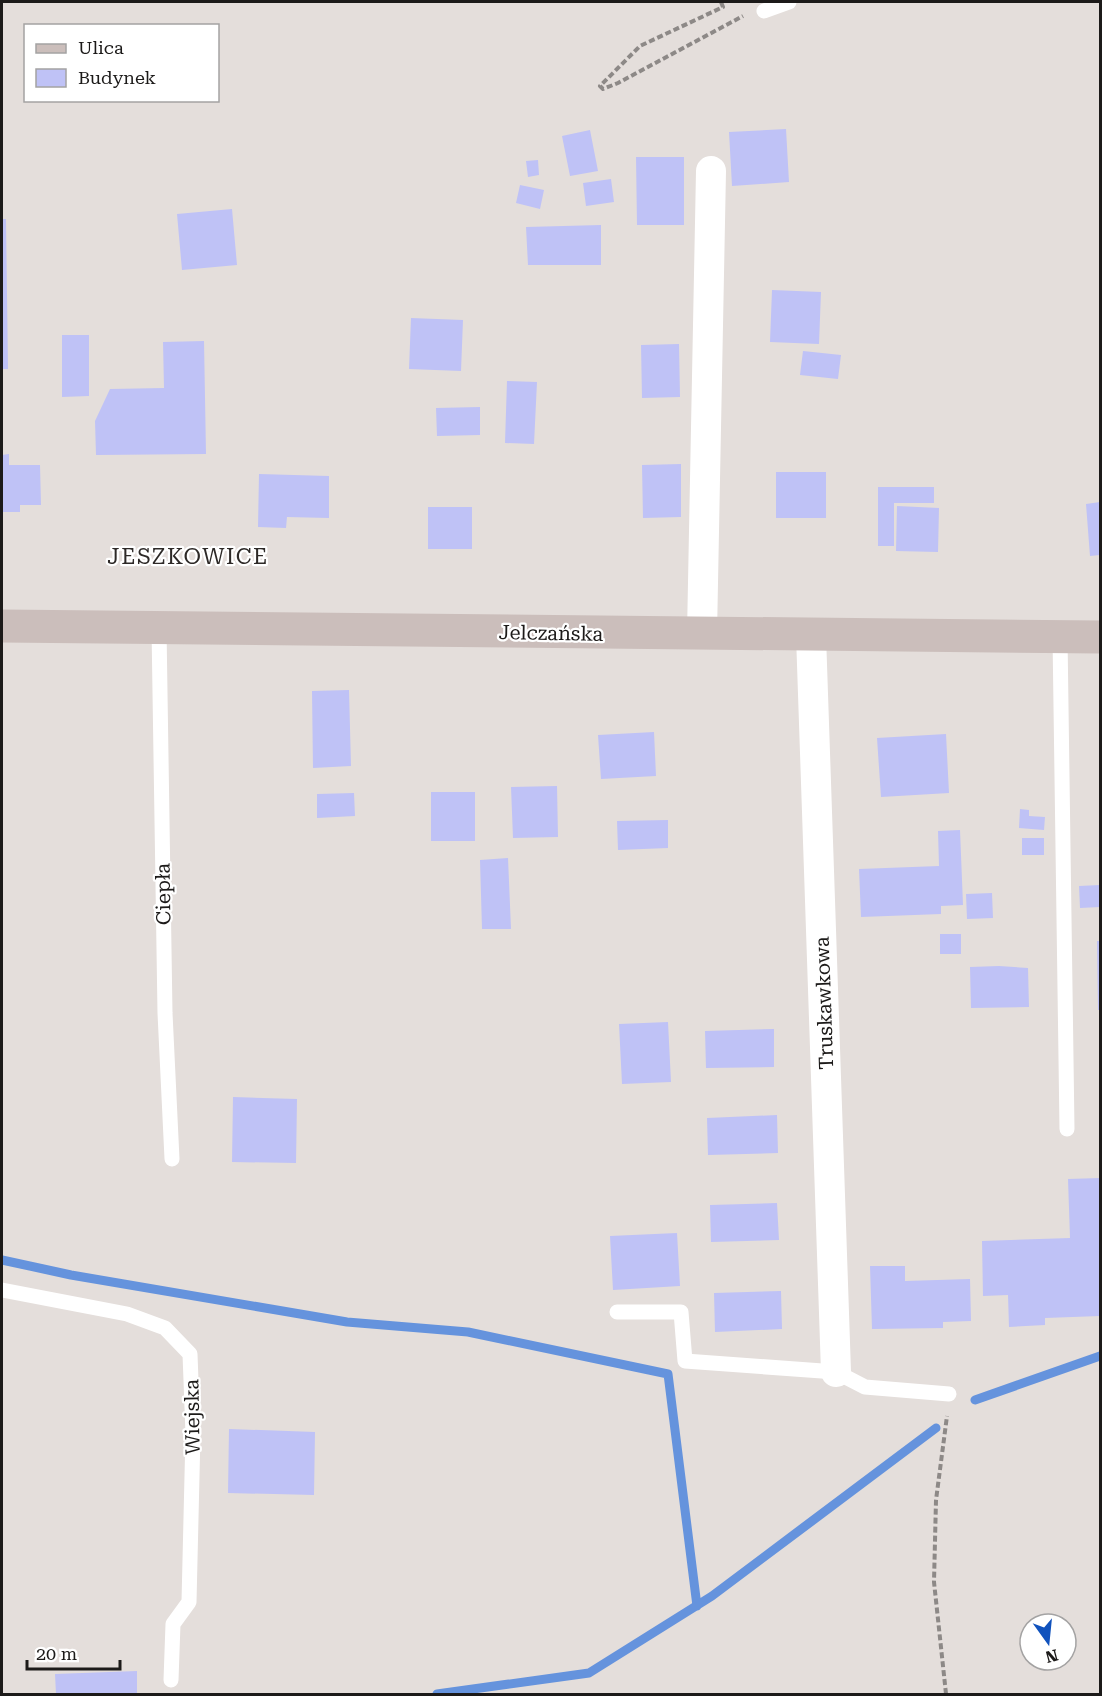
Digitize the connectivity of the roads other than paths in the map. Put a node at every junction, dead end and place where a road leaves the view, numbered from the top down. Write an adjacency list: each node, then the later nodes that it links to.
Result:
1 (789, 2): 2 (lane)
2 (764, 11)
3 (711, 171): 6 (street)
4 (2, 626): 5 (main road, Jelczańska)
5 (159, 628): 6 (main road, Jelczańska); 11 (lane, Ciepła)
6 (702, 634): 7 (main road, Jelczańska)
7 (811, 635): 8 (main road, Jelczańska); 14 (street, Truskawkowa)
8 (1060, 636): 9 (main road, Jelczańska); 10 (lane)
9 (1101, 637)
10 (1067, 1129)
11 (172, 1159)
12 (2, 1290): 16 (lane, Wiejska)
13 (617, 1312): 14 (lane)
14 (836, 1372): 15 (lane)
15 (949, 1394)
16 (171, 1680)

